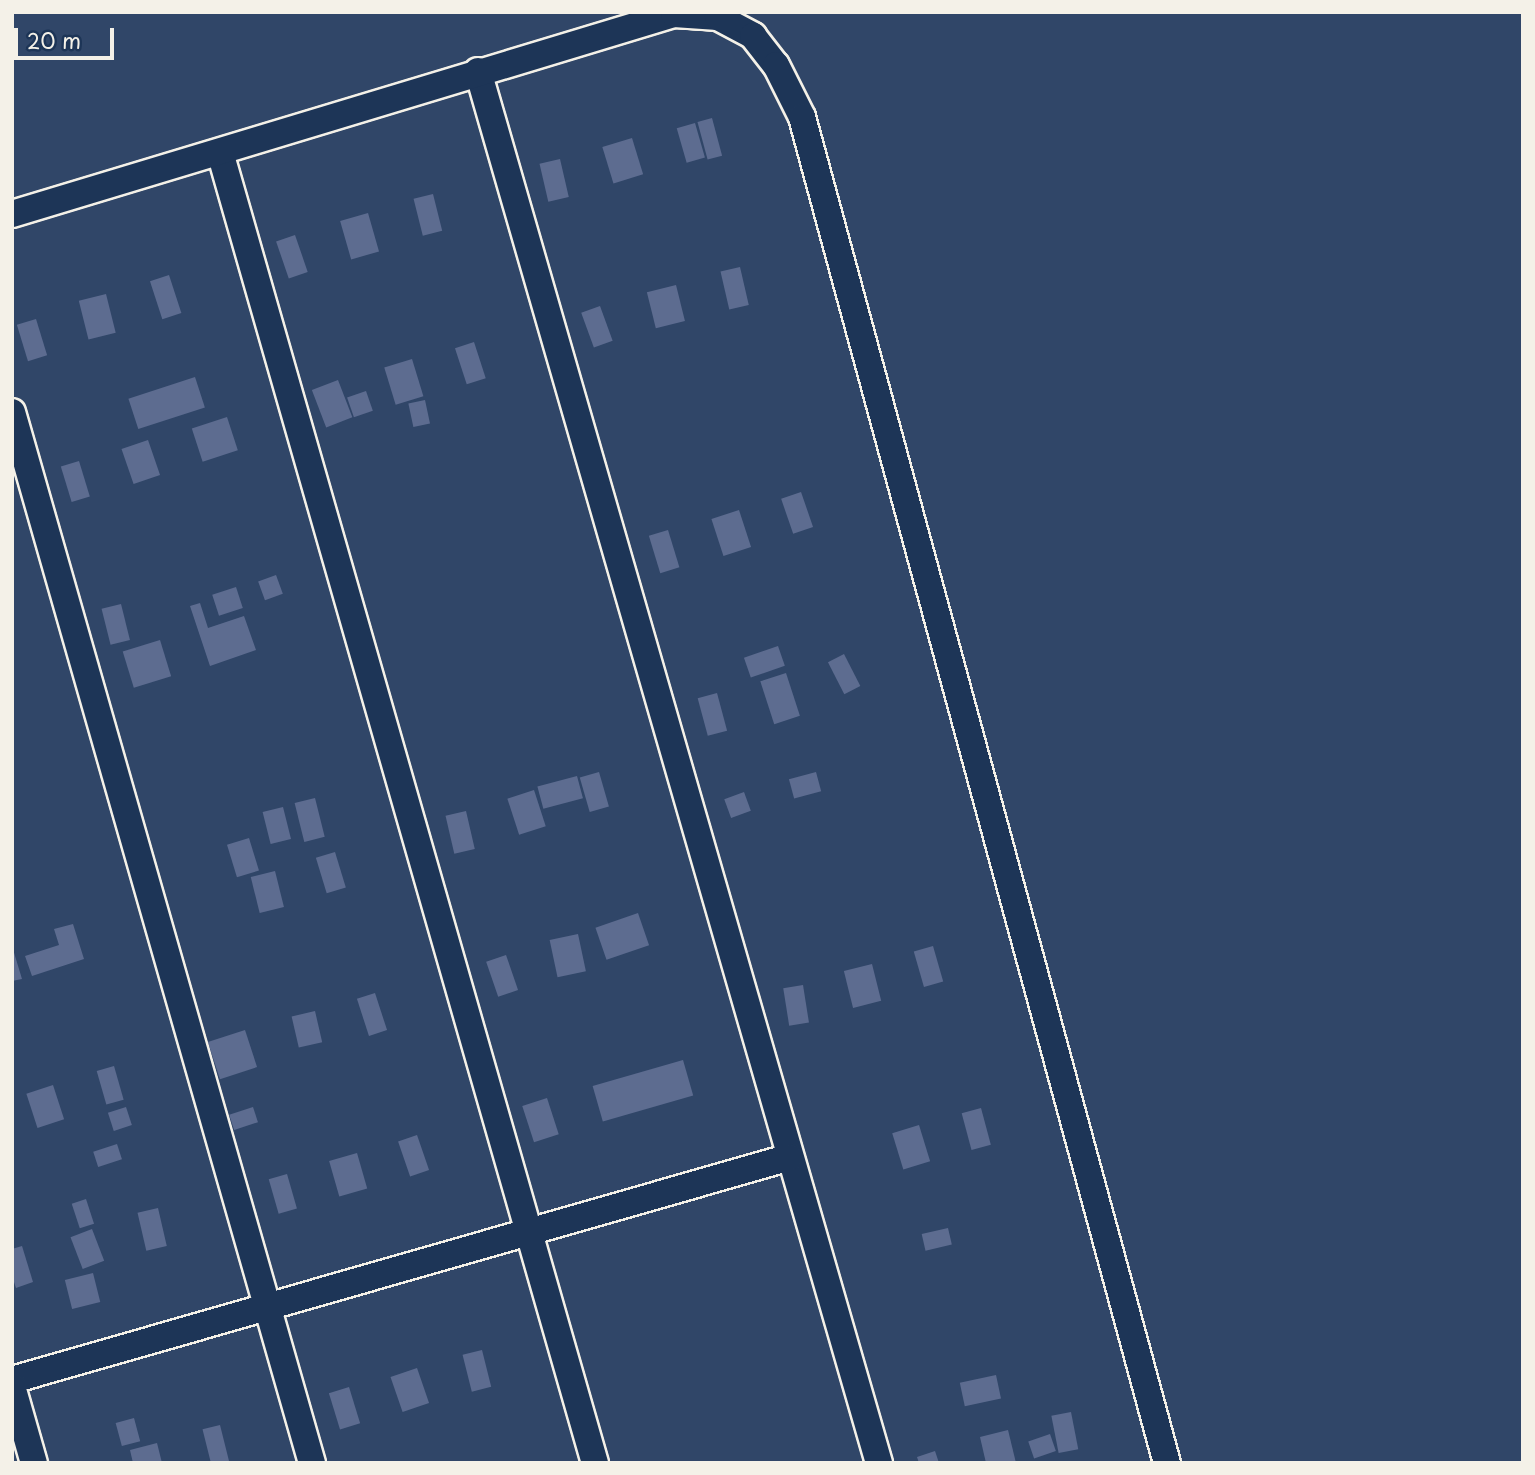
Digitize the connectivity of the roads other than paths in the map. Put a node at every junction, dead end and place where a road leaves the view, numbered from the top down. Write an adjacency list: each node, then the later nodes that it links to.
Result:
1 (478, 72): 2 (street); 5 (street); 13 (street)
2 (220, 152): 3 (street); 6 (street)
3 (12, 214)
4 (12, 412): 7 (street)
5 (790, 1157): 6 (street); 12 (street)
6 (529, 1232): 7 (street); 11 (street)
7 (267, 1308): 8 (street); 10 (street)
8 (12, 1383): 9 (street)
9 (34, 1463)
10 (312, 1463)
11 (595, 1463)
12 (879, 1463)
13 (1167, 1463)

